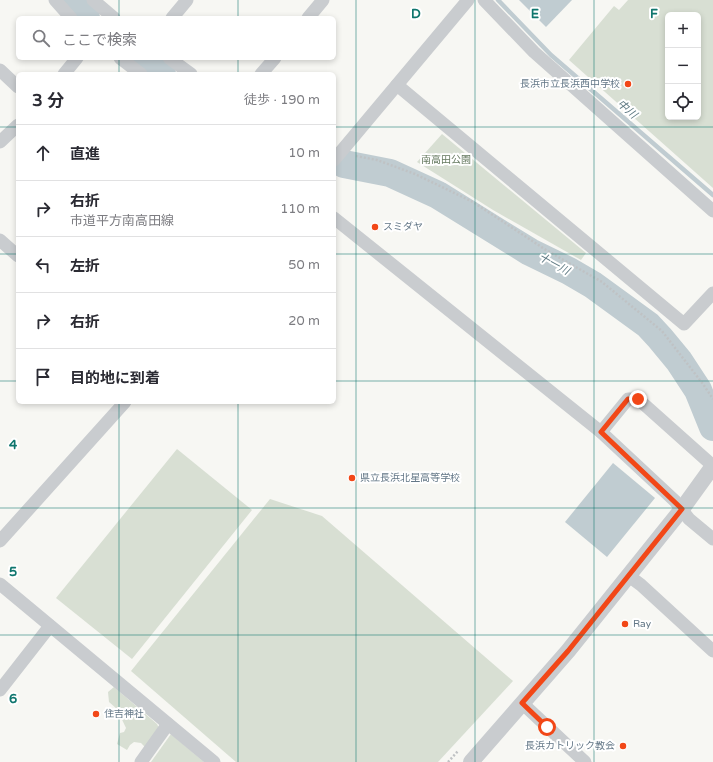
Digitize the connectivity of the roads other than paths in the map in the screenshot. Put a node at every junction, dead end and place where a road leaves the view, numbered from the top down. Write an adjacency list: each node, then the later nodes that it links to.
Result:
1 (55, 0): 7 (street)
2 (93, 0): 8 (street)
3 (187, 0): 9 (street)
4 (323, 0): 10 (street)
5 (468, 0): 21 (street)
6 (484, 0): 25 (street)
7 (69, 16)
8 (112, 16)
9 (174, 16)
10 (310, 16)
11 (75, 60): 16 (street)
12 (123, 60): 17 (street)
13 (172, 60): 18 (street)
14 (273, 60): 19 (street)
15 (0, 70): 20 (street)
16 (66, 72)
17 (138, 72)
18 (188, 72)
19 (263, 72)
20 (16, 85)
21 (397, 85): 24 (street); 29 (street)
22 (16, 127): 23 (street)
23 (0, 142)
24 (336, 157)
25 (713, 211)
26 (336, 220): 31 (street)
27 (0, 240): 28 (street)
28 (16, 254)
29 (713, 293)
30 (123, 404): 35 (street)
31 (601, 432): 32 (street); 33 (street)
32 (713, 466): 33 (street)
33 (682, 509): 34 (street); 36 (street)
34 (713, 539)
35 (0, 541)
36 (629, 576): 39 (street); 41 (street)
37 (0, 584): 38 (street)
38 (50, 626): 40 (street); 42 (street)
39 (713, 652)
40 (0, 690)
41 (522, 703): 45 (street); 46 (street)
42 (168, 724): 43 (street); 44 (street)
43 (141, 762)
44 (214, 762)
45 (470, 762)
46 (585, 762)

